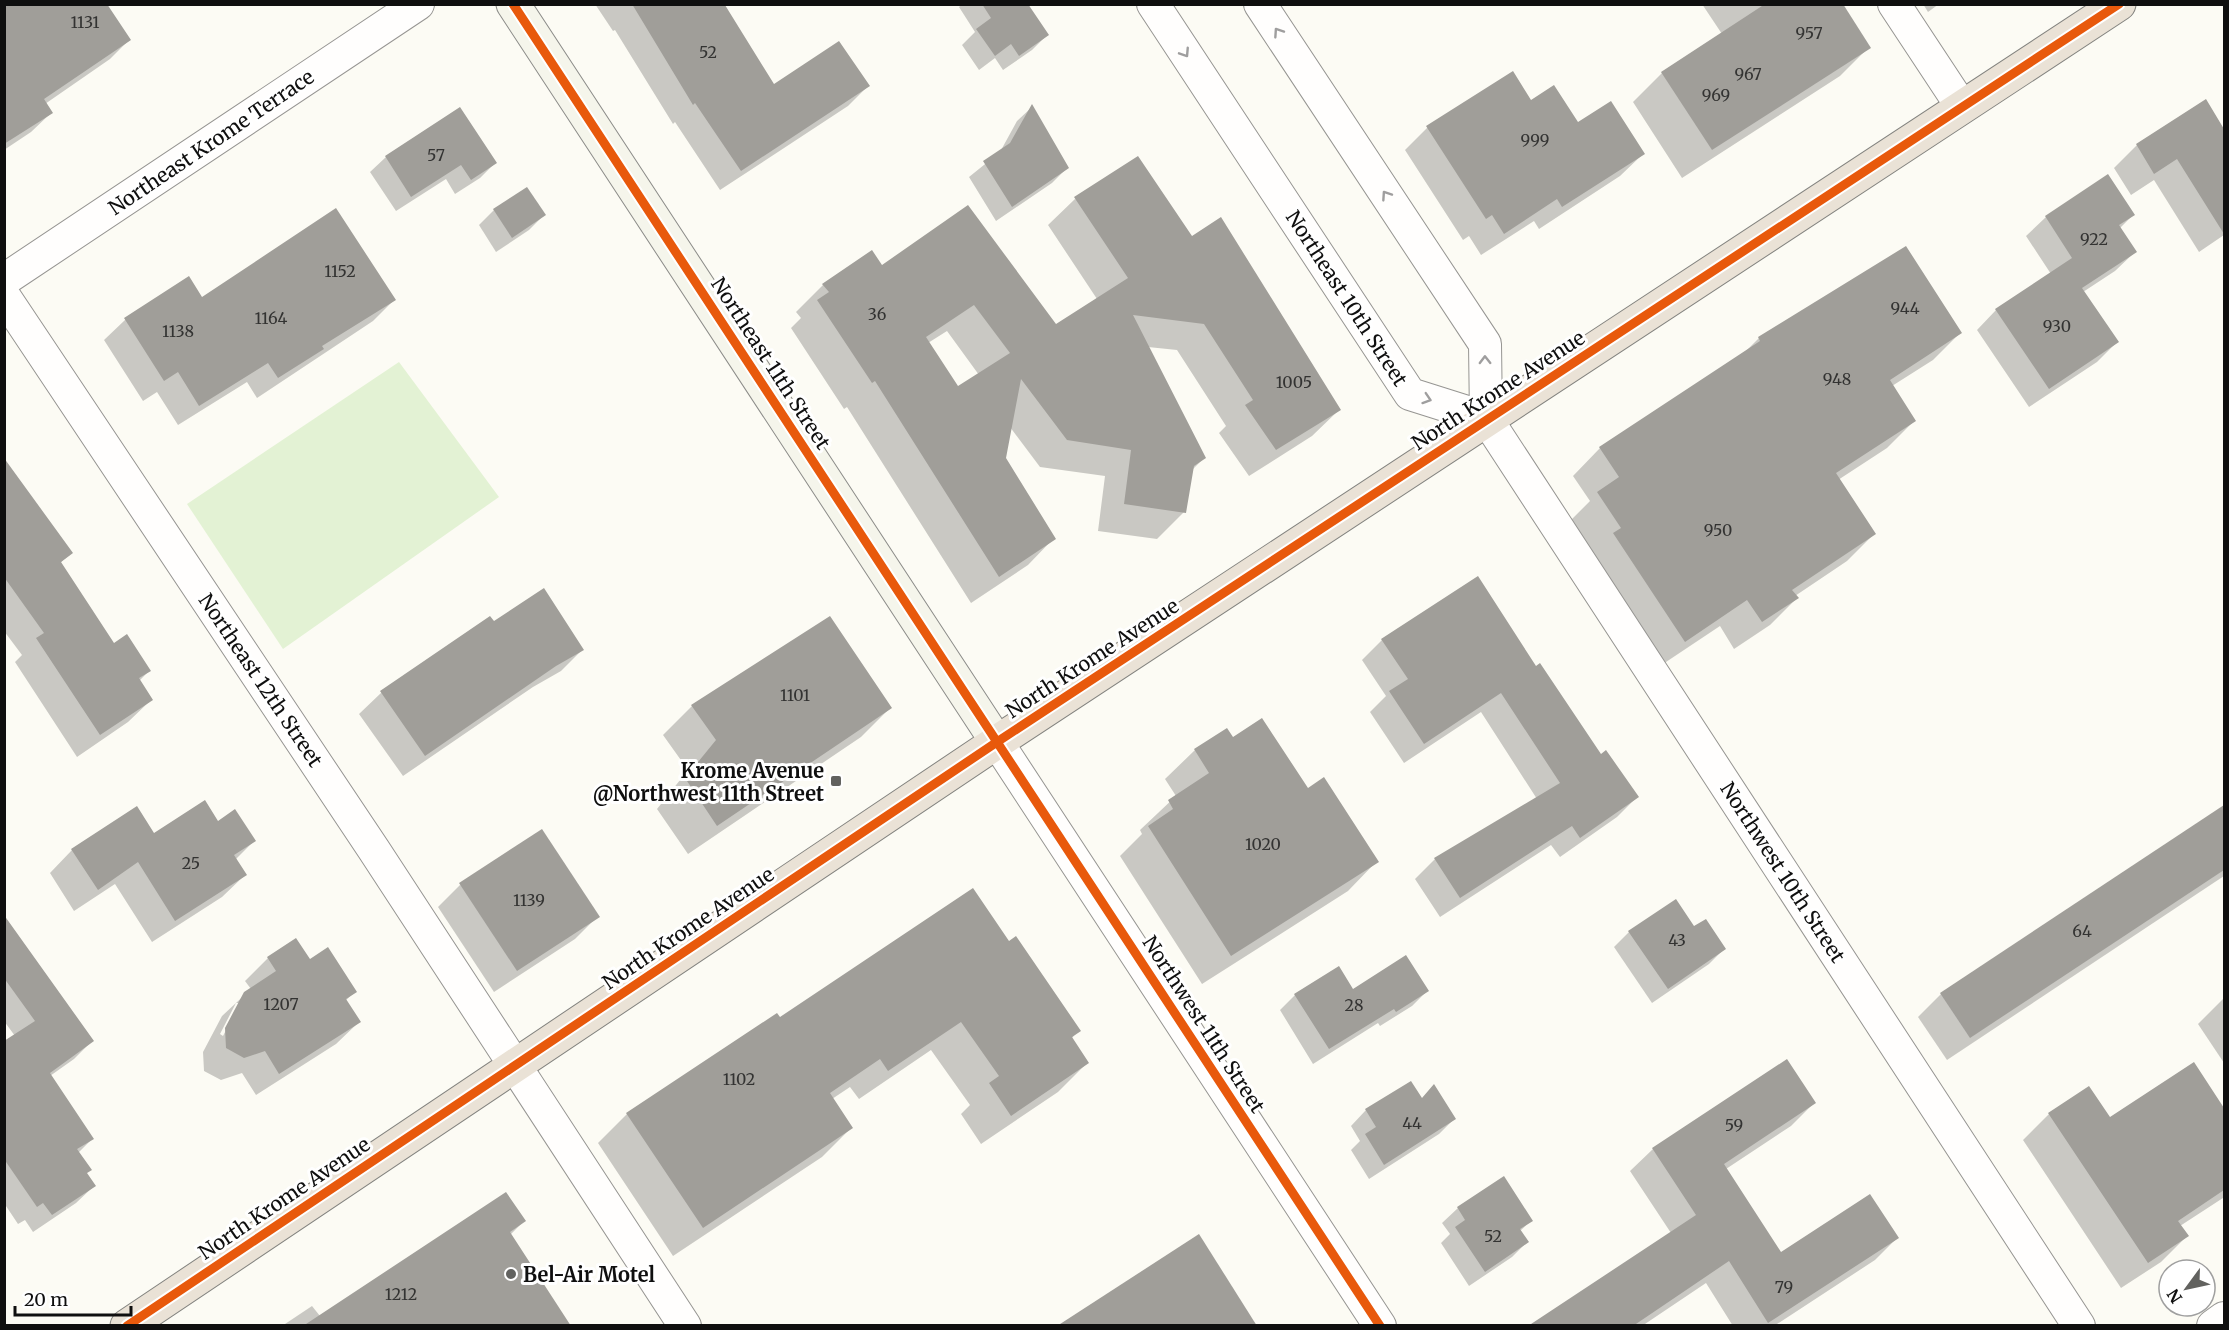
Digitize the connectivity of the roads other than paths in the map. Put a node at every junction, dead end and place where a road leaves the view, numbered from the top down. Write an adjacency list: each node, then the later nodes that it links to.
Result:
1 (418, 4): 8 (street, Northeast Krome Terrace)
2 (513, 4): 11 (street, Northeast 11th Street)
3 (1152, 4): 10 (street, Northeast 10th Street, one-way to 10)
4 (1260, 4): 10 (street, one-way to 4)
5 (1894, 4): 7 (street)
6 (2119, 4): 7 (highway, North Krome Avenue)
7 (1962, 107): 10 (highway, North Krome Avenue)
8 (4, 280)
9 (4, 296): 12 (street, Northeast 12th Street)
10 (1486, 418): 11 (highway, North Krome Avenue); 17 (street, Northwest 10th Street)
11 (997, 742): 12 (highway, North Krome Avenue); 16 (street, Northwest 11th Street)
12 (515, 1065): 14 (highway, North Krome Avenue); 15 (street, Northeast 12th Street)
13 (2224, 1318): 18 (street)
14 (127, 1326)
15 (686, 1326)
16 (1380, 1326)
17 (2079, 1326)
18 (2213, 1326)

